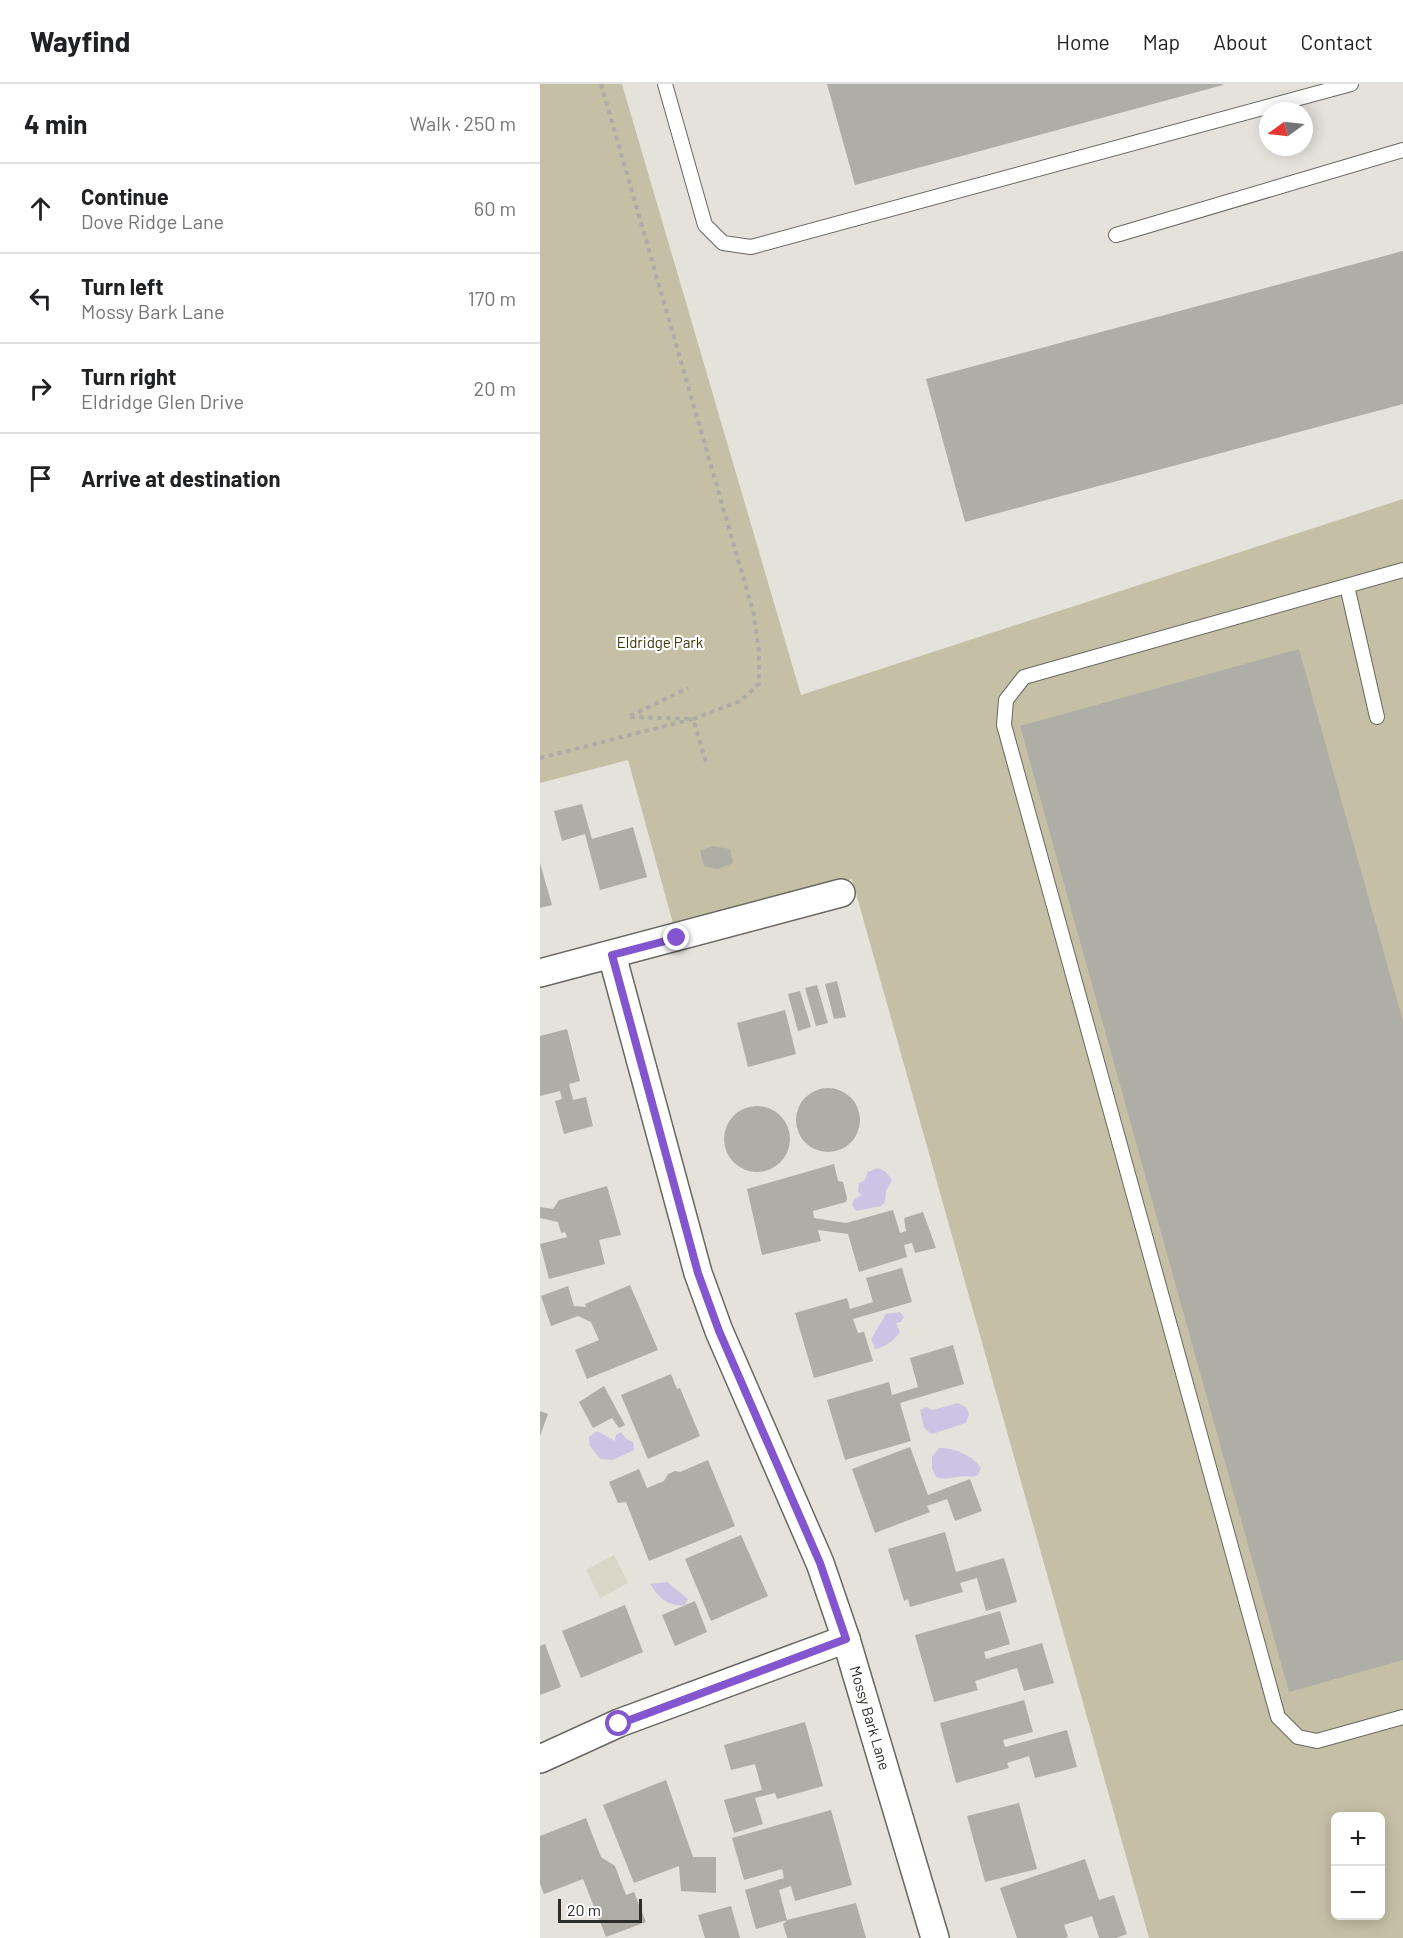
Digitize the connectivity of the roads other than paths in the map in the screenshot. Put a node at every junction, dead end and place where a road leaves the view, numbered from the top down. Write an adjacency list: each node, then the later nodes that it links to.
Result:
1 (664, 84): 2 (lane)
2 (1351, 84)
3 (1403, 150): 4 (lane)
4 (1116, 235)
5 (1403, 570): 6 (lane)
6 (1347, 586): 7 (lane); 12 (lane)
7 (1377, 717)
8 (841, 893): 9 (street)
9 (612, 955): 10 (street); 11 (street, Mossy Bark Lane)
10 (540, 973)
11 (846, 1639): 13 (street); 14 (street, Mossy Bark Lane)
12 (1403, 1717)
13 (540, 1759)
14 (935, 1938)

